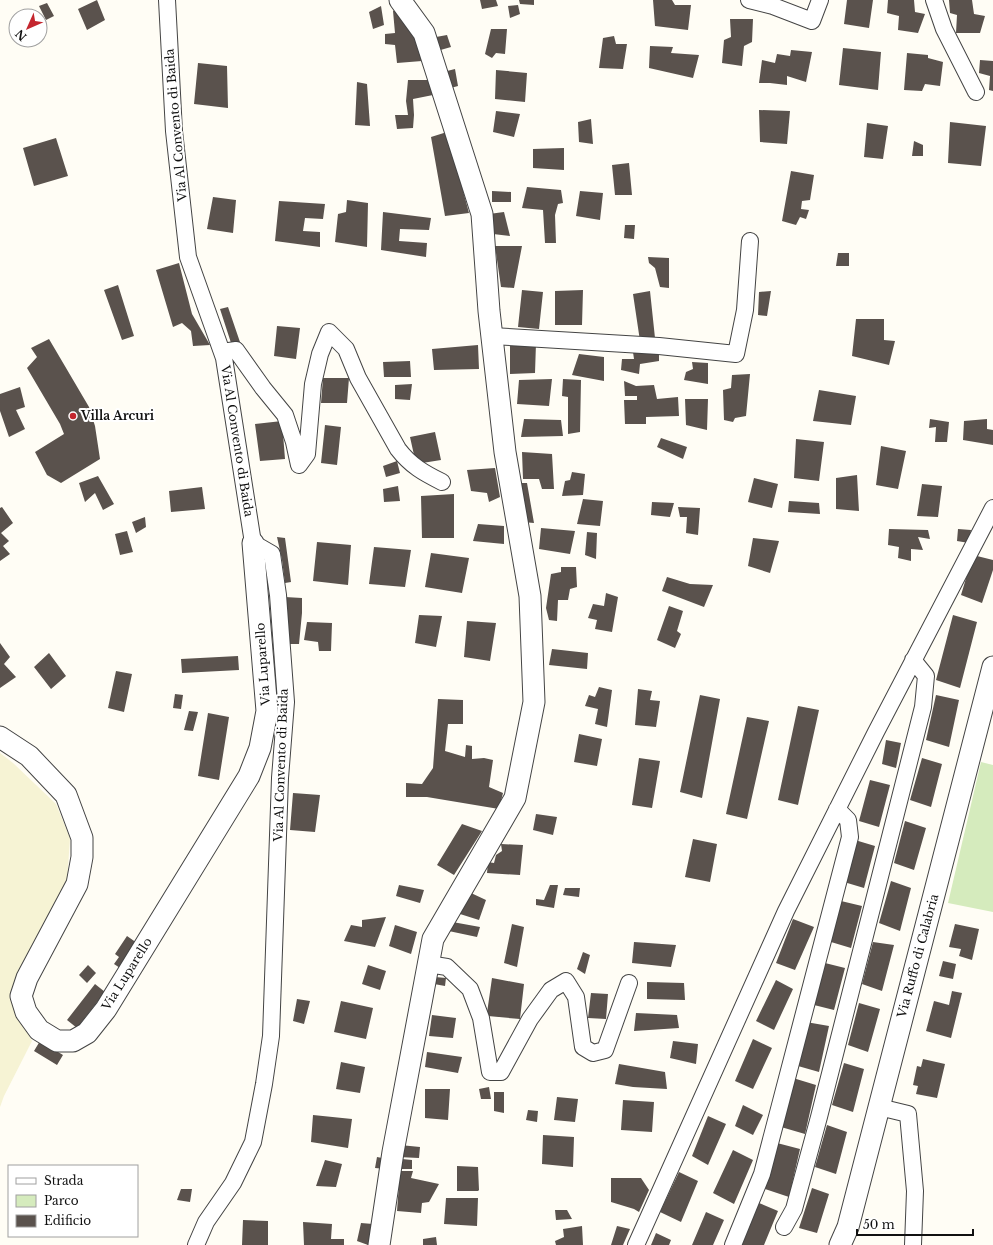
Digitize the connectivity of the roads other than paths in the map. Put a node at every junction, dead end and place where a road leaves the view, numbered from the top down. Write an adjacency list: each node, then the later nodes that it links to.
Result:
1 (167, 0): 9 (street, Via Al Convento di Baida)
2 (400, 0): 8 (street)
3 (749, 0): 4 (street)
4 (820, 0)
5 (934, 0): 6 (street)
6 (976, 92)
7 (750, 241): 8 (street)
8 (492, 336): 17 (street)
9 (222, 352): 10 (street); 12 (street, Via Al Convento di Baida)
10 (442, 482)
11 (993, 508): 13 (street)
12 (253, 543): 15 (street, Via Luparello); 21 (street, Via Al Convento di Baida)
13 (913, 660): 16 (street); 20 (street)
14 (993, 667): 19 (street, Via Ruffo di Calabria)
15 (0, 737)
16 (837, 809): 23 (street); 24 (street)
17 (428, 964): 18 (street); 22 (street)
18 (629, 982)
19 (879, 1107): 25 (street, Via Ruffo di Calabria); 26 (street)
20 (784, 1227)
21 (196, 1245)
22 (379, 1245)
23 (636, 1245)
24 (733, 1245)
25 (840, 1245)
26 (913, 1245)

